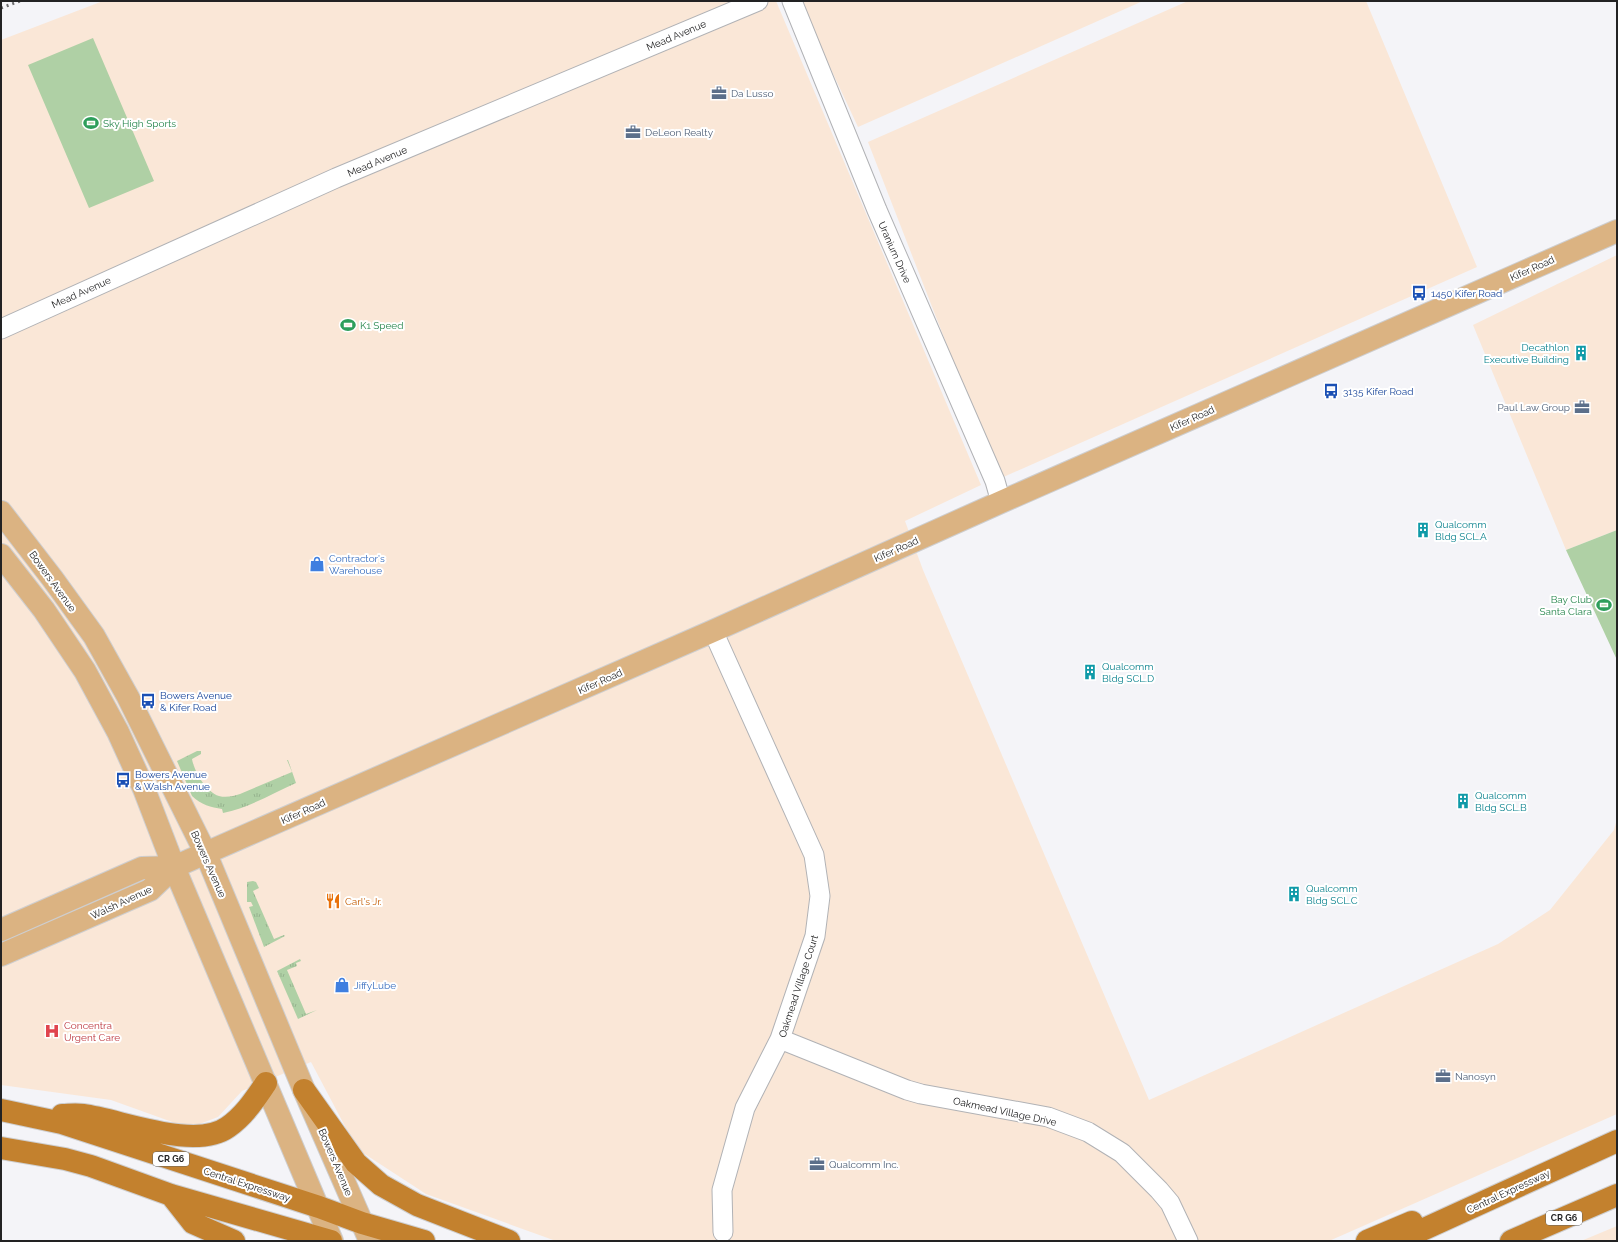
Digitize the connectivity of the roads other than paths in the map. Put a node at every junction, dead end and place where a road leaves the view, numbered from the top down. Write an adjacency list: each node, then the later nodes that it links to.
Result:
1 (758, 1): 4 (street, Mead Avenue)
2 (792, 1): 5 (street, Uranium Drive)
3 (1617, 231): 5 (main road, Kifer Road)
4 (1, 329)
5 (1001, 502): 8 (main road, Kifer Road)
6 (1, 512): 9 (main road, Bowers Avenue)
7 (1, 555): 10 (main road)
8 (713, 631): 9 (main road, Kifer Road); 13 (street, Oakmead Village Court)
9 (206, 854): 10 (main road, Kifer Road); 15 (main road, Bowers Avenue)
10 (174, 867): 11 (main road); 12 (main road, Walsh Avenue); 14 (main road)
11 (1, 930)
12 (1, 955)
13 (780, 1039): 25 (street, Oakmead Village Court); 30 (street, Oakmead Village Drive)
14 (266, 1083): 17 (highway); 22 (main road)
15 (304, 1090): 24 (main road, Bowers Avenue); 29 (highway)
16 (1, 1110): 17 (highway, Central Expressway / CR G6)
17 (22, 1114): 22 (highway, Central Expressway / CR G6)
18 (1617, 1141): 23 (highway, Central Expressway)
19 (1, 1148): 20 (highway)
20 (172, 1195): 26 (highway); 27 (highway)
21 (1617, 1195): 33 (highway, CR G6)
22 (319, 1207): 24 (highway, Central Expressway / CR G6); 27 (main road)
23 (1458, 1214): 31 (highway); 32 (highway, Central Expressway)
24 (366, 1232): 28 (highway, Central Expressway / CR G6)
25 (722, 1232)
26 (234, 1241)
27 (332, 1241)
28 (424, 1241)
29 (509, 1241)
30 (1188, 1241)
31 (1367, 1241)
32 (1398, 1241)
33 (1511, 1241)

